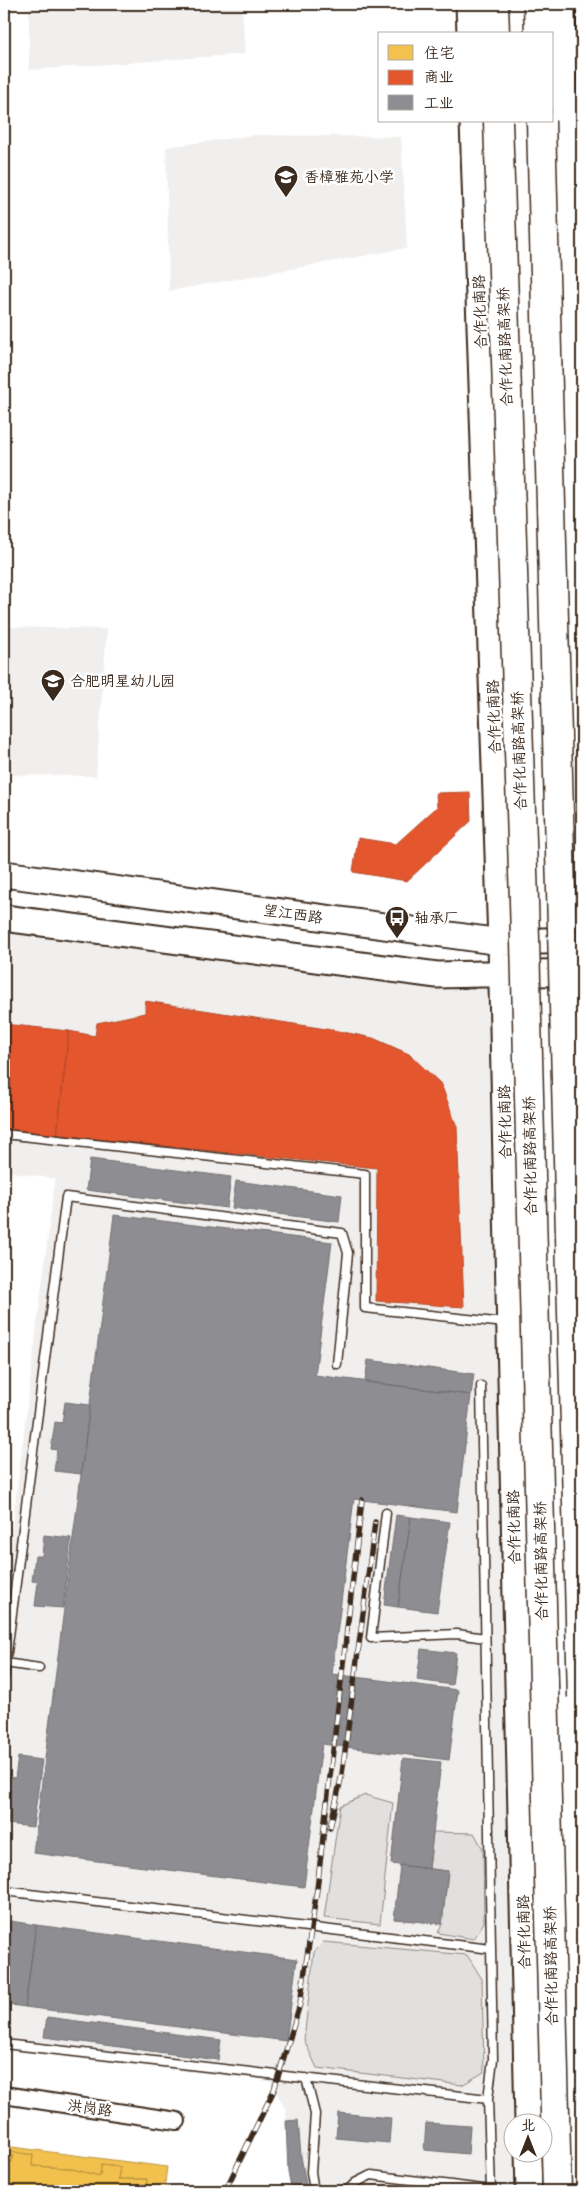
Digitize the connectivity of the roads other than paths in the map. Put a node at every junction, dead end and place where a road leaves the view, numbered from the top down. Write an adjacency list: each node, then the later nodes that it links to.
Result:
1 (469, 4): 5 (main road)
2 (494, 4): 6 (highway)
3 (538, 4): 7 (highway)
4 (562, 4): 11 (main road)
5 (470, 32)
6 (495, 32)
7 (539, 32)
8 (473, 122): 15 (main road, 合作化南路)
9 (498, 122): 44 (highway, 合作化南路高架桥, bridge)
10 (541, 122): 19 (highway, bridge)
11 (576, 313): 14 (main road)
12 (4, 874): 15 (main road, 望江西路)
13 (4, 918): 17 (main road)
14 (582, 941): 15 (main road, 望江西路)
15 (502, 942): 17 (main road, 合作化南路)
16 (582, 972): 17 (main road)
17 (502, 973): 20 (main road, 合作化南路)
18 (4, 1134): 20 (lane)
19 (572, 1296): 23 (highway, bridge); 29 (highway, bridge)
20 (510, 1323): 36 (main road, 合作化南路)
21 (337, 1364): 26 (lane)
22 (481, 1386): 25 (lane)
23 (582, 1412)
24 (386, 1513): 25 (lane)
25 (486, 1638): 31 (lane)
26 (5, 1663): 27 (lane); 28 (lane)
27 (39, 1668)
28 (4, 1675)
29 (582, 1697)
30 (4, 1891): 31 (lane)
31 (491, 1949): 35 (lane)
32 (4, 2044): 33 (lane)
33 (306, 2078): 35 (lane); 40 (lane)
34 (4, 2095): 37 (street, 洪岗路)
35 (488, 2099): 42 (lane)
36 (528, 2112)
37 (177, 2120)
38 (528, 2162): 43 (main road)
39 (443, 2188): 41 (lane); 42 (lane)
40 (314, 2191)
41 (347, 2191)
42 (491, 2191)
43 (529, 2191)
44 (557, 2191)

